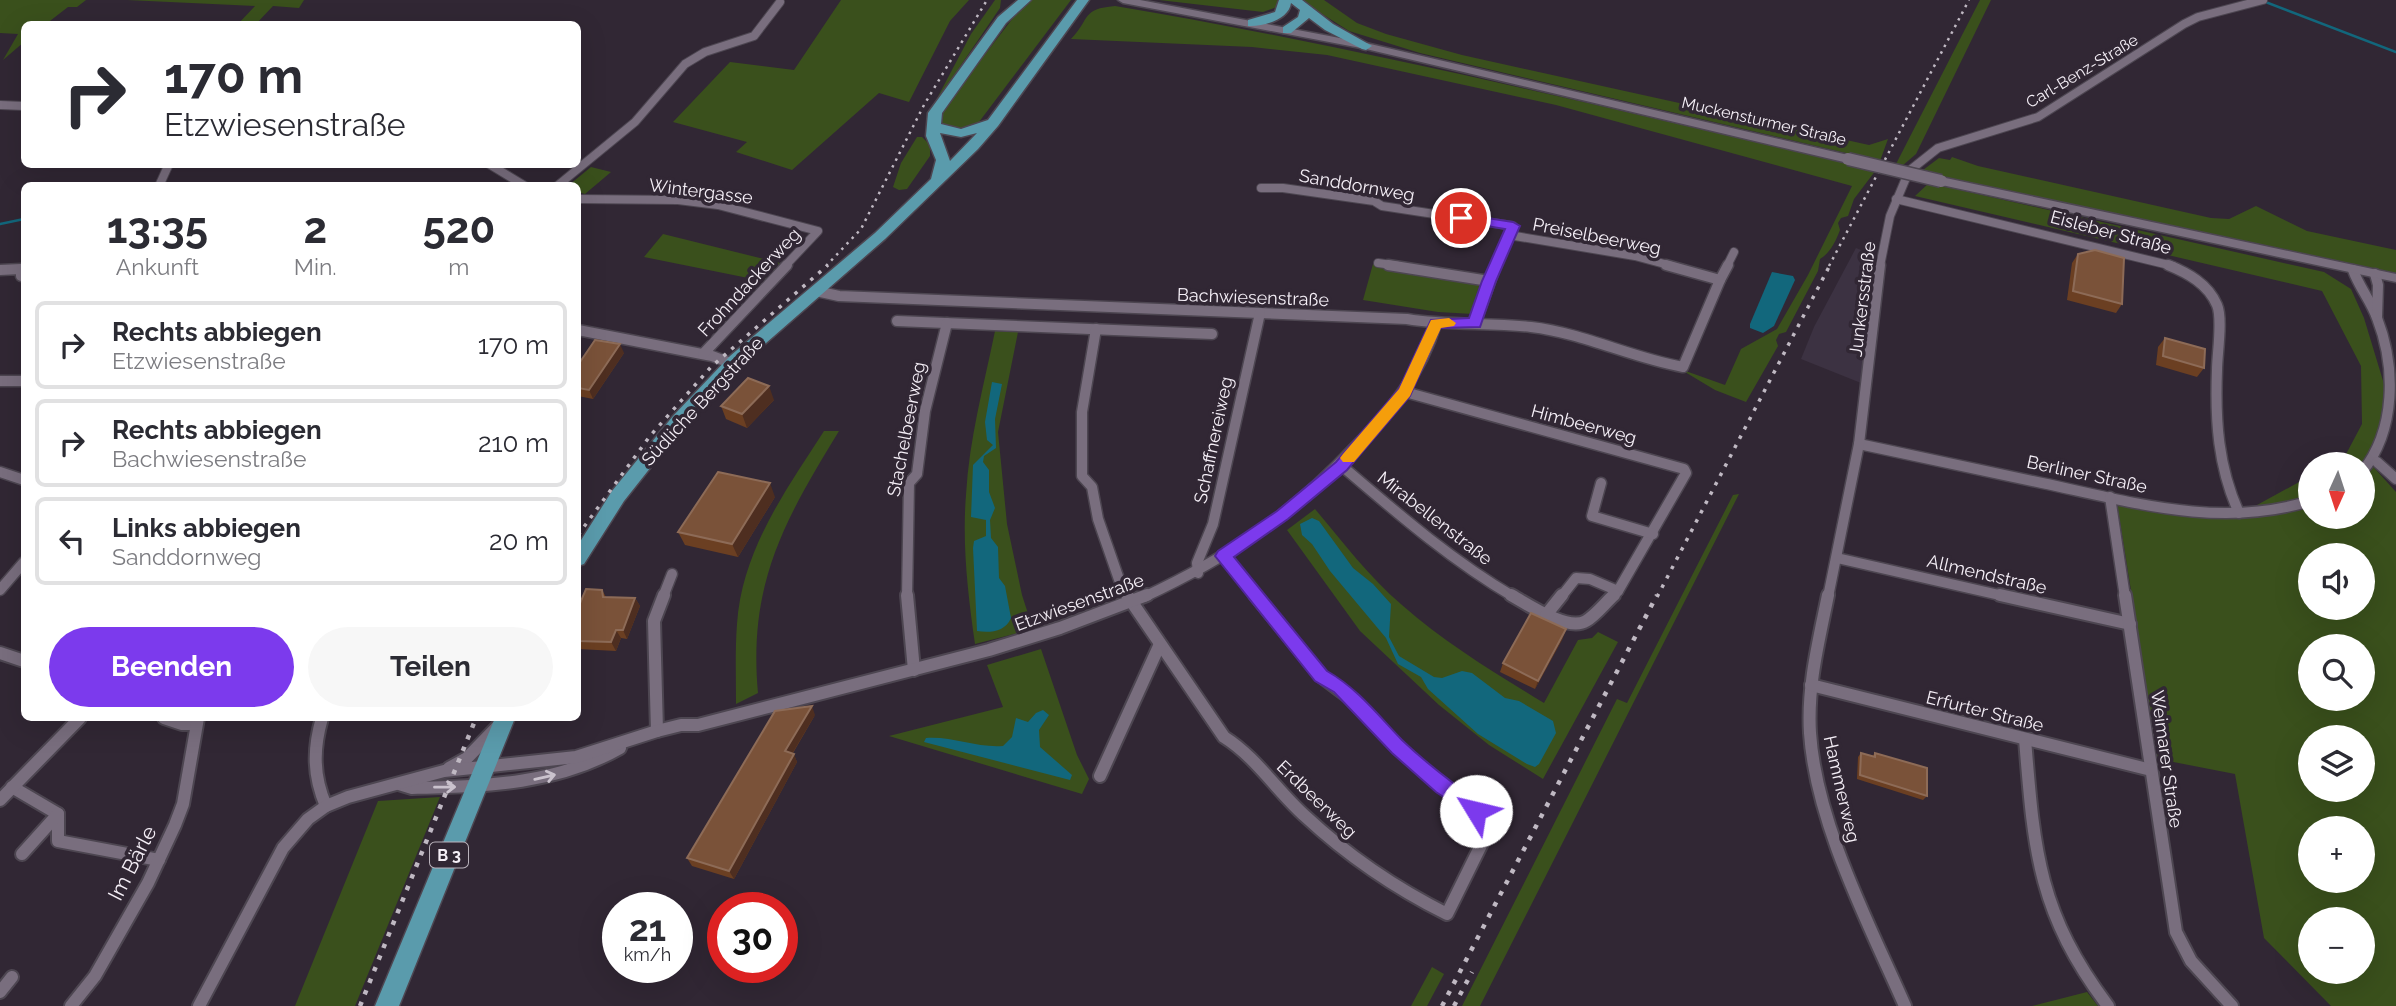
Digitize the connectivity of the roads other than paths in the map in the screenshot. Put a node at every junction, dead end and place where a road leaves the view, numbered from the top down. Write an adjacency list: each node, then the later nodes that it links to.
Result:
1 (1010, 0): 11 (main road)
2 (1025, 0): 11 (main road)
3 (1123, 0): 12 (main road, Muckensturmer Straße)
4 (1285, 0): 10 (main road)
5 (1294, 0): 9 (main road)
6 (1083, 1): 17 (main road, Südliche Bergstraße)
7 (2260, 1): 19 (street, Carl-Benz-Straße)
8 (780, 2): 20 (street)
9 (1306, 10): 13 (main road); 14 (main road)
10 (1279, 15): 12 (main road); 13 (main road)
11 (1002, 20): 18 (main road)
12 (1252, 23): 13 (main road, Muckensturmer Straße)
13 (1284, 29): 14 (main road, Muckensturmer Straße)
14 (1366, 46): 35 (main road, Muckensturmer Straße, bridge)
15 (0, 105): 16 (street)
16 (21, 106)
17 (993, 123): 18 (main road); 25 (main road, Südliche Bergstraße)
18 (932, 124): 25 (main road)
19 (1915, 164): 27 (street, Junkersstraße)
20 (581, 166)
21 (496, 168): 23 (street)
22 (579, 168): 24 (street)
23 (519, 182)
24 (562, 182)
25 (937, 183): 42 (main road, Südliche Bergstraße)
26 (1261, 188): 30 (street, Sanddornweg)
27 (1896, 198): 57 (street, Junkersstraße); 66 (street, Eisleber Straße)
28 (581, 199): 29 (street, Wintergasse)
29 (818, 231): 52 (street, Frohndackerweg)
30 (1509, 235): 40 (street); 41 (street, Preiselbeerweg)
31 (1734, 252): 41 (street)
32 (1378, 263): 40 (street)
33 (21, 269): 34 (street)
34 (0, 270)
35 (2353, 270): 36 (main road, Muckensturmer Straße); 44 (street)
36 (2375, 274): 39 (main road, Muckensturmer Straße); 44 (street)
37 (21, 276): 38 (street)
38 (0, 278)
39 (2396, 278)
40 (1489, 281): 47 (street)
41 (1720, 281): 47 (street, Bachwiesenstraße)
42 (816, 290): 43 (street, Bachwiesenstraße); 53 (main road, Südliche Bergstraße)
43 (1260, 313): 48 (street, Bachwiesenstraße); 72 (street, Schaffnereiweg)
44 (2377, 317): 58 (street)
45 (897, 321): 46 (street)
46 (947, 323): 49 (street); 82 (street, Stachelbeerweg)
47 (1475, 323): 48 (street, Bachwiesenstraße)
48 (1436, 324): 56 (street, Etzwiesenstraße)
49 (1096, 329): 51 (street); 76 (street, Erdbeerweg)
50 (581, 331): 52 (street)
51 (1212, 334)
52 (703, 354): 53 (street)
53 (730, 361): 68 (main road, Südliche Bergstraße)
54 (0, 381): 55 (street)
55 (21, 381)
56 (1405, 392): 59 (street, Etzwiesenstraße); 67 (street, Himbeerweg)
57 (1859, 444): 64 (street, Berliner Straße); 70 (street, Hammerweg)
58 (2376, 462): 62 (street)
59 (1342, 466): 69 (street, Etzwiesenstraße); 77 (street, Mirabellenstraße)
60 (0, 472): 61 (street)
61 (21, 479)
62 (2396, 479)
63 (1601, 483): 67 (street)
64 (2110, 497): 66 (street, Berliner Straße); 78 (street, Weimarer Straße)
65 (2298, 506): 66 (street, Berliner Straße)
66 (2239, 513)
67 (1653, 534): 75 (street, Himbeerweg)
68 (581, 554)
69 (1224, 556): 72 (street, Etzwiesenstraße); 79 (street, Erdbeerweg)
70 (1837, 558): 78 (street, Allmendstraße); 83 (street, Hammerweg)
71 (21, 566): 74 (street)
72 (1198, 573): 76 (street, Etzwiesenstraße)
73 (672, 574): 90 (street)
74 (0, 590)
75 (1618, 591): 77 (street, Mirabellenstraße); 77 (street)
76 (1133, 604): 79 (street, Erdbeerweg); 82 (street, Etzwiesenstraße)
77 (1546, 615)
78 (2130, 624): 93 (street, Weimarer Straße)
79 (1160, 644): 95 (street)
80 (0, 653): 81 (street)
81 (21, 660)
82 (914, 670): 90 (street, Etzwiesenstraße)
83 (1811, 685): 91 (street, Erfurter Straße); 109 (street, Hammerweg)
84 (77, 721): 98 (street)
85 (173, 721): 86 (street, Im Bärle)
86 (196, 721): 103 (street, Im Bärle)
87 (321, 721): 100 (street)
88 (503, 721): 94 (street)
89 (504, 721): 96 (main road, B 3)
90 (657, 731): 92 (street, Etzwiesenstraße)
91 (2025, 739): 93 (street, Erfurter Straße); 110 (street)
92 (629, 741): 96 (street, Etzwiesenstraße); 96 (street, Etzwiesenstraße, one-way to 92)
93 (2151, 770): 111 (street, Weimarer Straße)
94 (444, 771): 96 (street); 97 (street)
95 (1100, 776)
96 (481, 778): 97 (street, one-way to 96); 108 (main road, B 3)
97 (399, 784): 100 (street)
98 (12, 787): 99 (street); 101 (street)
99 (0, 800)
100 (326, 806): 107 (street)
101 (58, 814): 102 (street); 103 (street)
102 (22, 854)
103 (159, 860): 106 (street, Im Bärle)
104 (12, 977): 105 (street)
105 (0, 992)
106 (71, 1006)
107 (199, 1006)
108 (387, 1006)
109 (1905, 1006)
110 (2108, 1006)
111 (2232, 1006)

